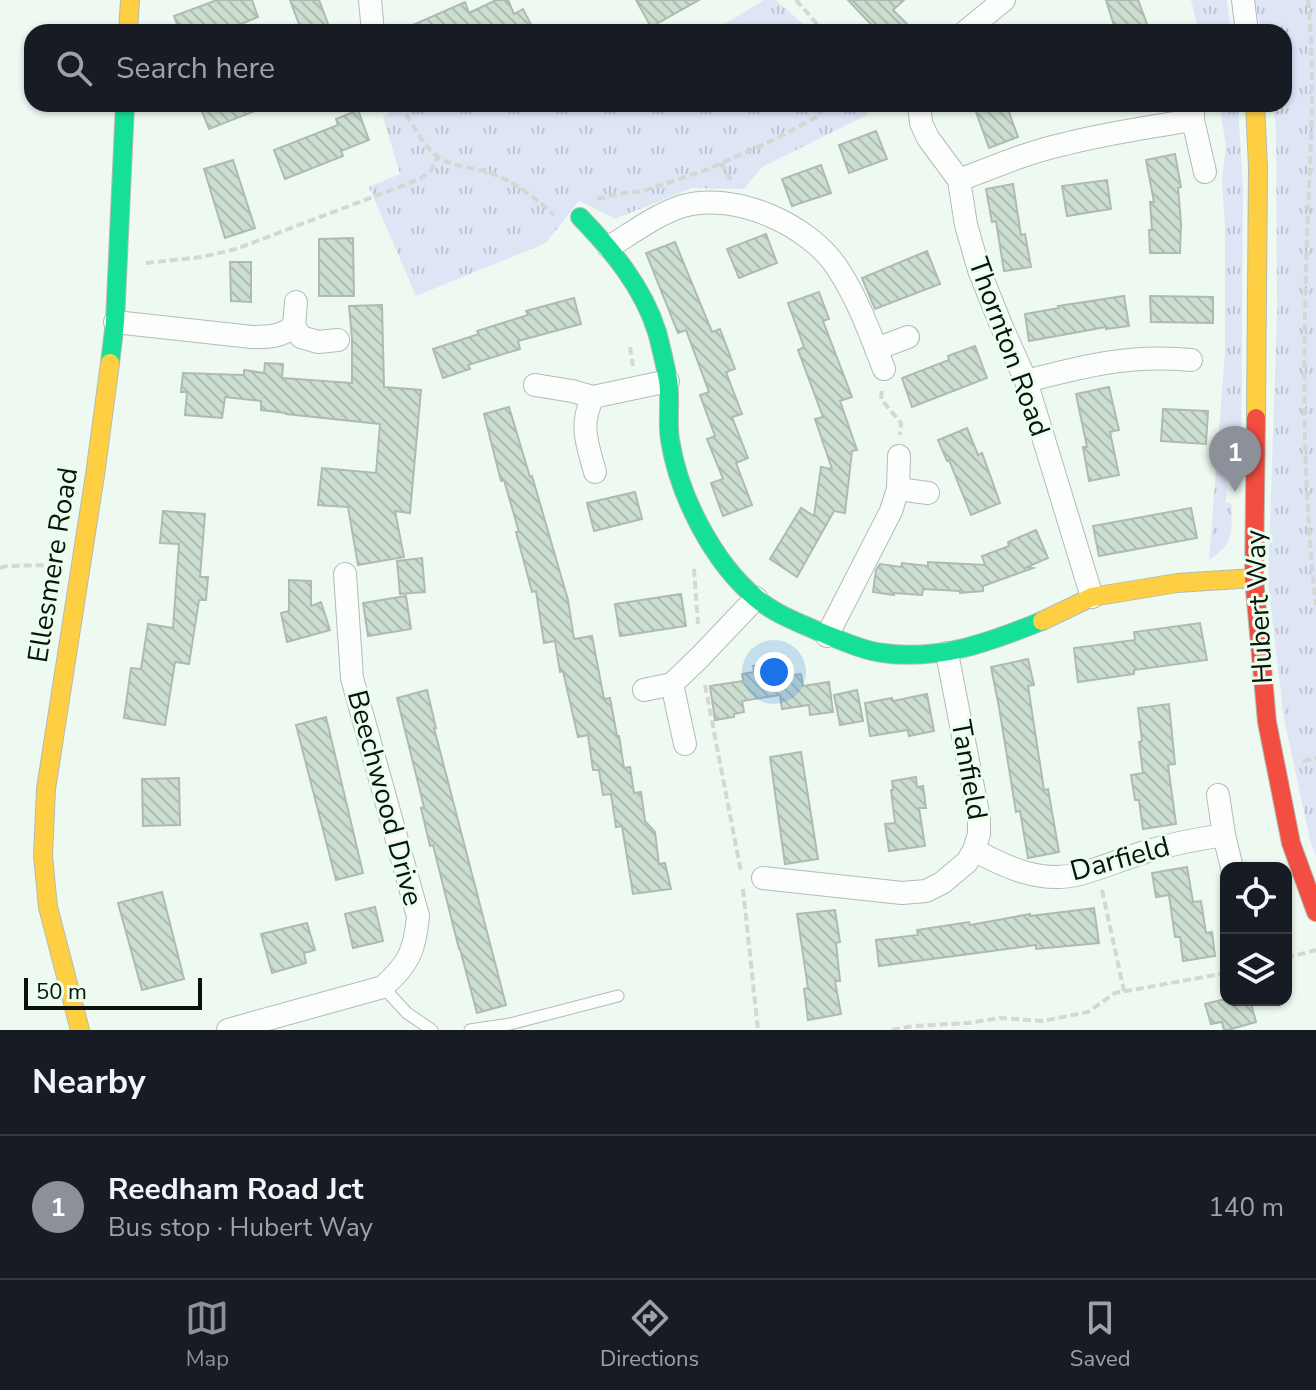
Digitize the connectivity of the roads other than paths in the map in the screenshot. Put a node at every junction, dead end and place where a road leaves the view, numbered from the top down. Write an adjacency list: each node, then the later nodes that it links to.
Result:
1 (130, 0): 5 (street)
2 (370, 0): 6 (street)
3 (1004, 0): 7 (street)
4 (1243, 0): 8 (street)
5 (128, 24)
6 (372, 24)
7 (975, 24)
8 (1246, 24)
9 (125, 112): 18 (street, Ellesmere Road)
10 (920, 112): 14 (street, Thornton Road)
11 (1193, 112): 13 (street); 14 (street)
12 (1255, 112): 32 (street, Hubert Way)
13 (1205, 172)
14 (959, 180): 24 (street, Thornton Road)
15 (580, 217): 16 (street)
16 (609, 247): 20 (street); 23 (street)
17 (296, 302): 19 (street)
18 (115, 322): 19 (street); 48 (street, Ellesmere Road)
19 (294, 326): 21 (street)
20 (908, 337)
21 (338, 340)
22 (1191, 360): 24 (street)
23 (668, 381): 26 (street); 34 (street)
24 (1026, 381): 33 (street, Thornton Road)
25 (535, 385): 26 (street)
26 (593, 397): 28 (street)
27 (899, 456): 29 (street)
28 (595, 472)
29 (898, 489): 30 (street); 35 (street)
30 (928, 493)
31 (345, 574): 46 (street, Beechwood Drive)
32 (1254, 578): 33 (street); 45 (street, Hubert Way)
33 (1092, 597): 36 (street)
34 (756, 598): 35 (street); 37 (street)
35 (827, 636): 36 (street)
36 (947, 653): 42 (street, Tanfield)
37 (672, 684): 38 (street); 39 (street)
38 (644, 690)
39 (685, 744)
40 (1218, 795): 41 (street)
41 (1224, 835): 42 (street, Darfield); 43 (street)
42 (974, 850): 44 (street, Tanfield)
43 (1231, 862)
44 (749, 880)
45 (1316, 912)
46 (383, 987): 49 (street); 50 (lane)
47 (618, 996): 51 (lane)
48 (80, 1030)
49 (228, 1030)
50 (432, 1030)
51 (470, 1030)

